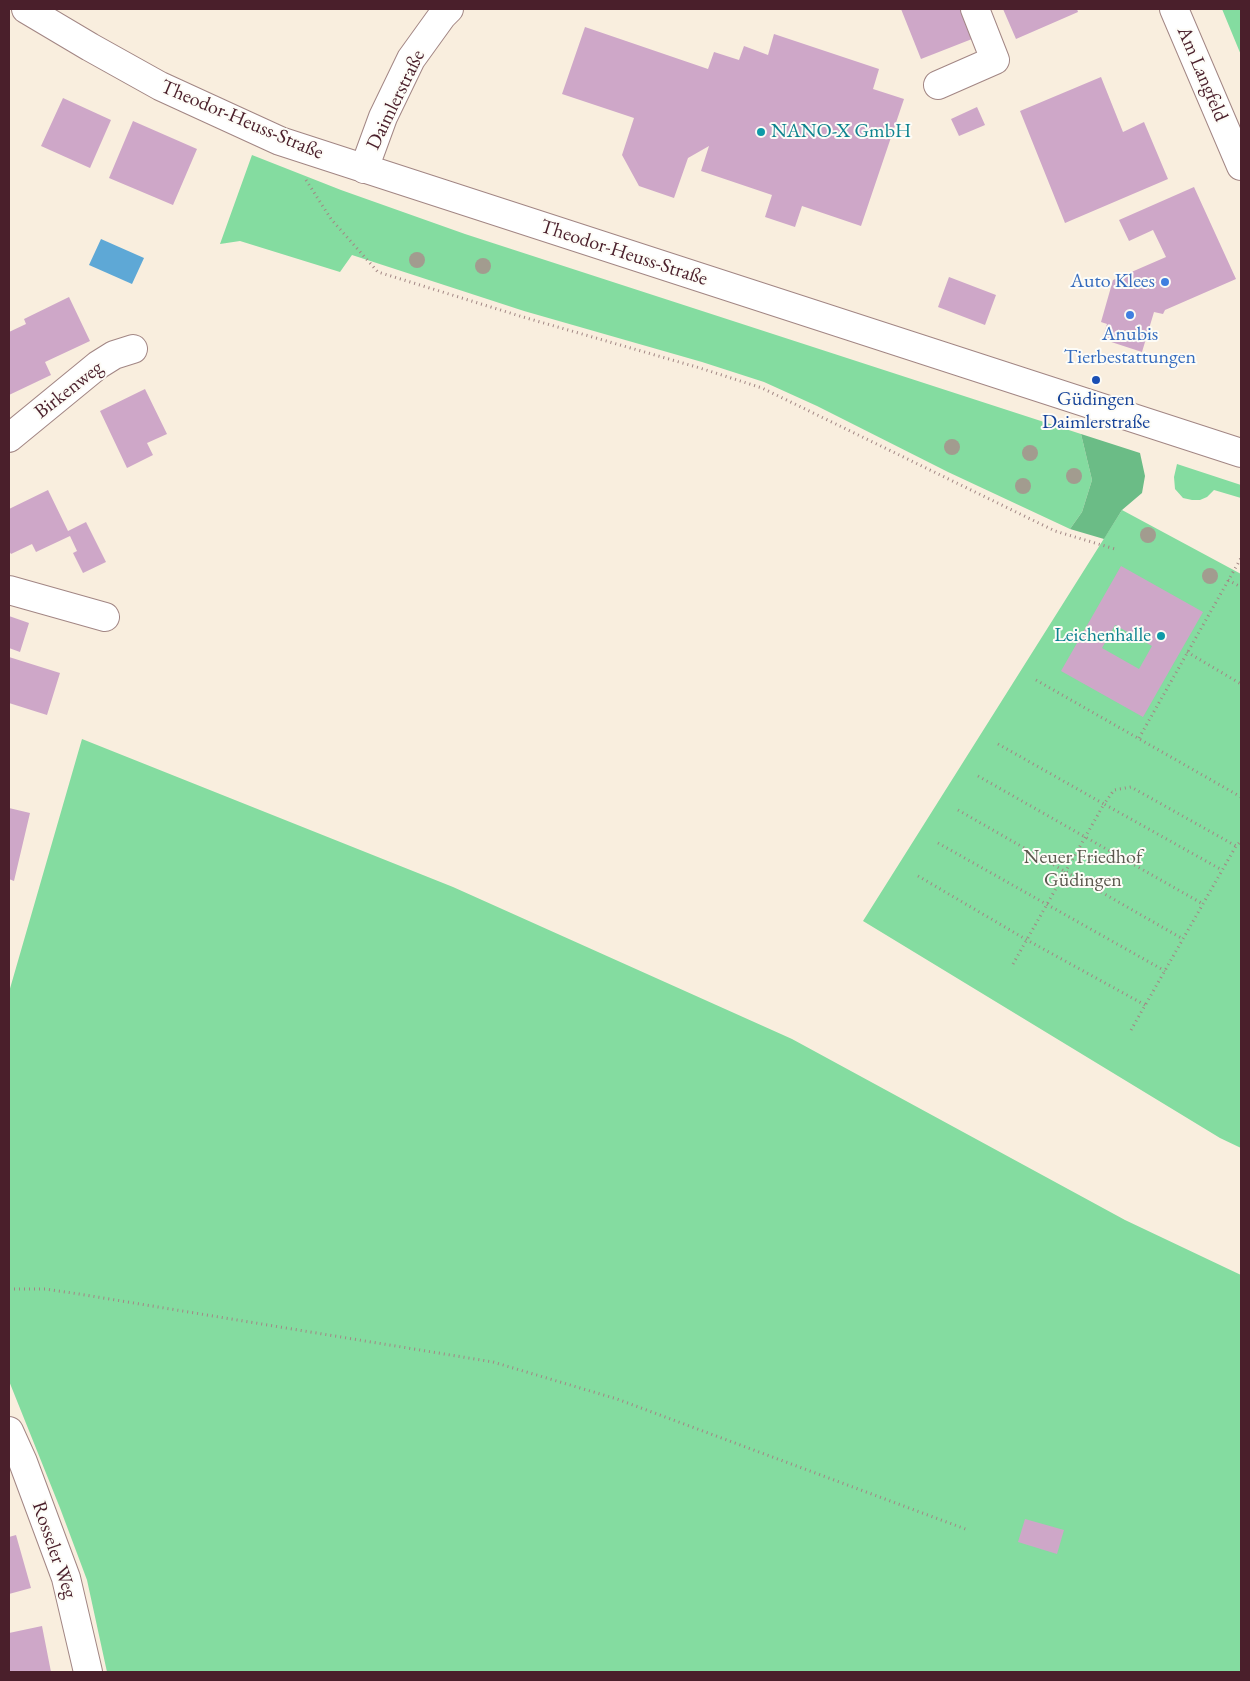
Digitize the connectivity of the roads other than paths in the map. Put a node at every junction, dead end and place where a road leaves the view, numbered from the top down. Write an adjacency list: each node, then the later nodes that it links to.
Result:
1 (26, 9): 7 (street, Theodor-Heuss-Straße)
2 (975, 9): 5 (street)
3 (1174, 9): 6 (street, Am Langfeld)
4 (443, 11): 7 (street, Daimlerstraße)
5 (938, 85)
6 (1241, 166)
7 (364, 169): 10 (street, Theodor-Heuss-Straße)
8 (133, 349): 9 (street, Birkenweg)
9 (9, 438)
10 (1241, 453)
11 (9, 590): 12 (street)
12 (105, 617)
13 (9, 1431): 14 (street, Rosseler Weg)
14 (88, 1672)

